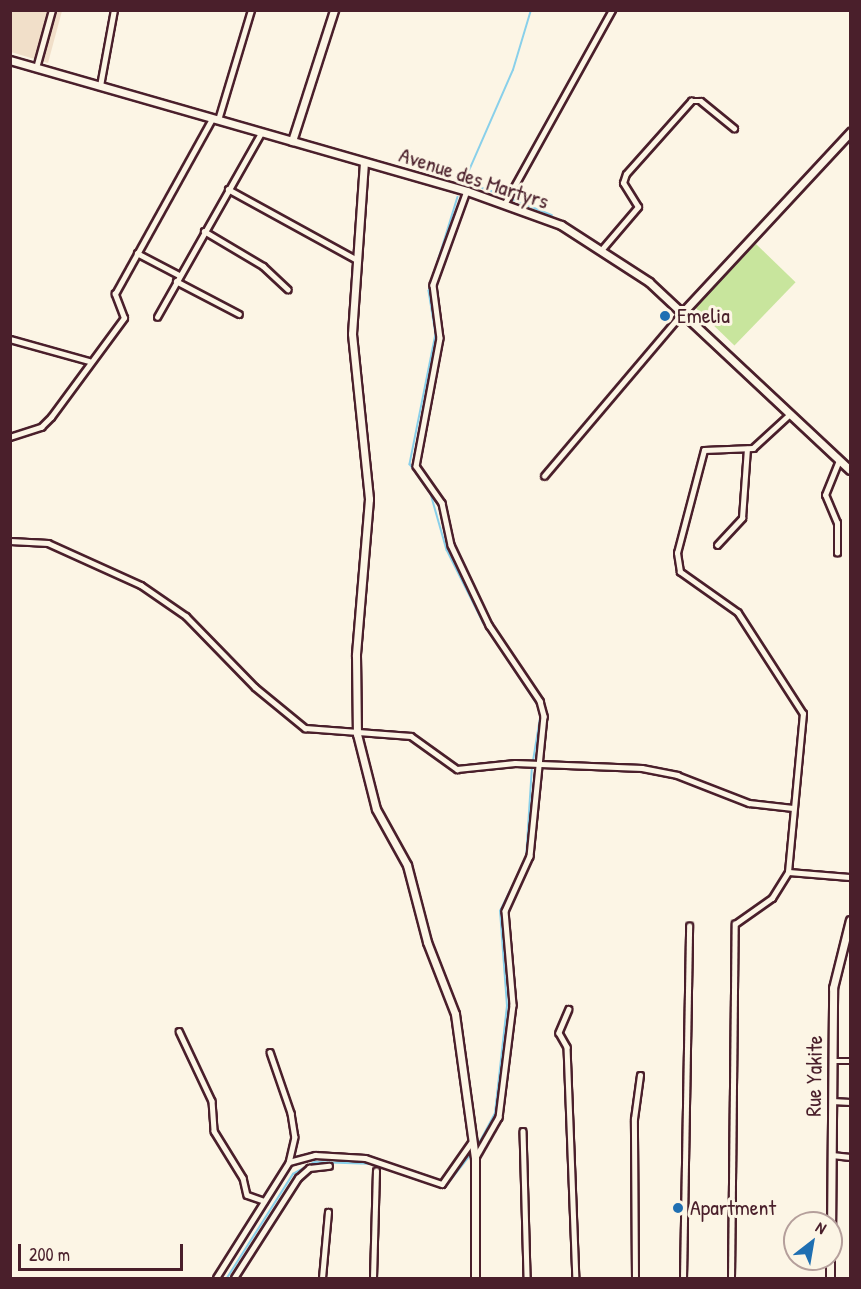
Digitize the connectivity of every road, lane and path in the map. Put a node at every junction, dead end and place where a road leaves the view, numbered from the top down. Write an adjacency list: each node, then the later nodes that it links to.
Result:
1 (52, 10): 7 (street)
2 (114, 10): 8 (street)
3 (251, 10): 9 (street)
4 (334, 10): 13 (street)
5 (612, 10): 17 (street)
6 (10, 60): 7 (street, Avenue des Martyrs)
7 (36, 68): 8 (street, Avenue des Martyrs)
8 (100, 86): 9 (street, Avenue des Martyrs)
9 (215, 119): 12 (street, Avenue des Martyrs); 20 (street)
10 (734, 128): 19 (street)
11 (850, 132): 25 (street)
12 (261, 133): 13 (street, Avenue des Martyrs); 15 (street)
13 (292, 141): 14 (street, Avenue des Martyrs)
14 (364, 162): 16 (street, Avenue des Martyrs); 21 (street)
15 (228, 189): 18 (street); 21 (street)
16 (467, 191): 17 (street, Avenue des Martyrs); 40 (street)
17 (505, 204): 19 (street, Avenue des Martyrs)
18 (204, 231): 22 (street); 24 (street)
19 (603, 248): 25 (street, Avenue des Martyrs)
20 (137, 253): 22 (street); 29 (street)
21 (359, 261): 39 (street)
22 (179, 275): 23 (street)
23 (176, 281): 26 (street); 27 (street)
24 (288, 289)
25 (683, 312): 30 (street, Avenue des Martyrs); 35 (street)
26 (239, 314)
27 (157, 317)
28 (10, 339): 29 (street)
29 (89, 362): 31 (street)
30 (790, 414): 32 (street); 33 (street, Avenue des Martyrs)
31 (10, 438)
32 (747, 449): 37 (street); 41 (street)
33 (839, 460): 34 (street, Avenue des Martyrs); 38 (street)
34 (850, 470)
35 (544, 476)
36 (10, 541): 39 (street)
37 (717, 545)
38 (837, 553)
39 (357, 734): 40 (street); 55 (street)
40 (536, 765): 41 (street); 58 (street)
41 (793, 808): 42 (street)
42 (788, 872): 43 (street); 74 (street)
43 (850, 877)
44 (850, 920): 49 (street, Rue Yakite)
45 (688, 926): 73 (street)
46 (569, 1009): 71 (street)
47 (179, 1031): 62 (street)
48 (270, 1052): 59 (street)
49 (832, 1060): 50 (street); 52 (street, Rue Yakite)
50 (850, 1061)
51 (640, 1075): 72 (street)
52 (832, 1101): 53 (street); 56 (street, Rue Yakite)
53 (850, 1102)
54 (523, 1131): 70 (street)
55 (471, 1146): 58 (street); 59 (street)
56 (832, 1155): 57 (street); 63 (street, Rue Yakite)
57 (850, 1157)
58 (475, 1159): 69 (street)
59 (289, 1162): 62 (street)
60 (329, 1166): 66 (street)
61 (376, 1171): 68 (street)
62 (264, 1201): 65 (street)
63 (831, 1211)
64 (328, 1212): 67 (street)
65 (216, 1278)
66 (234, 1278)
67 (322, 1278)
68 (373, 1278)
69 (475, 1278)
70 (527, 1278)
71 (576, 1278)
72 (635, 1278)
73 (683, 1278)
74 (731, 1278)

